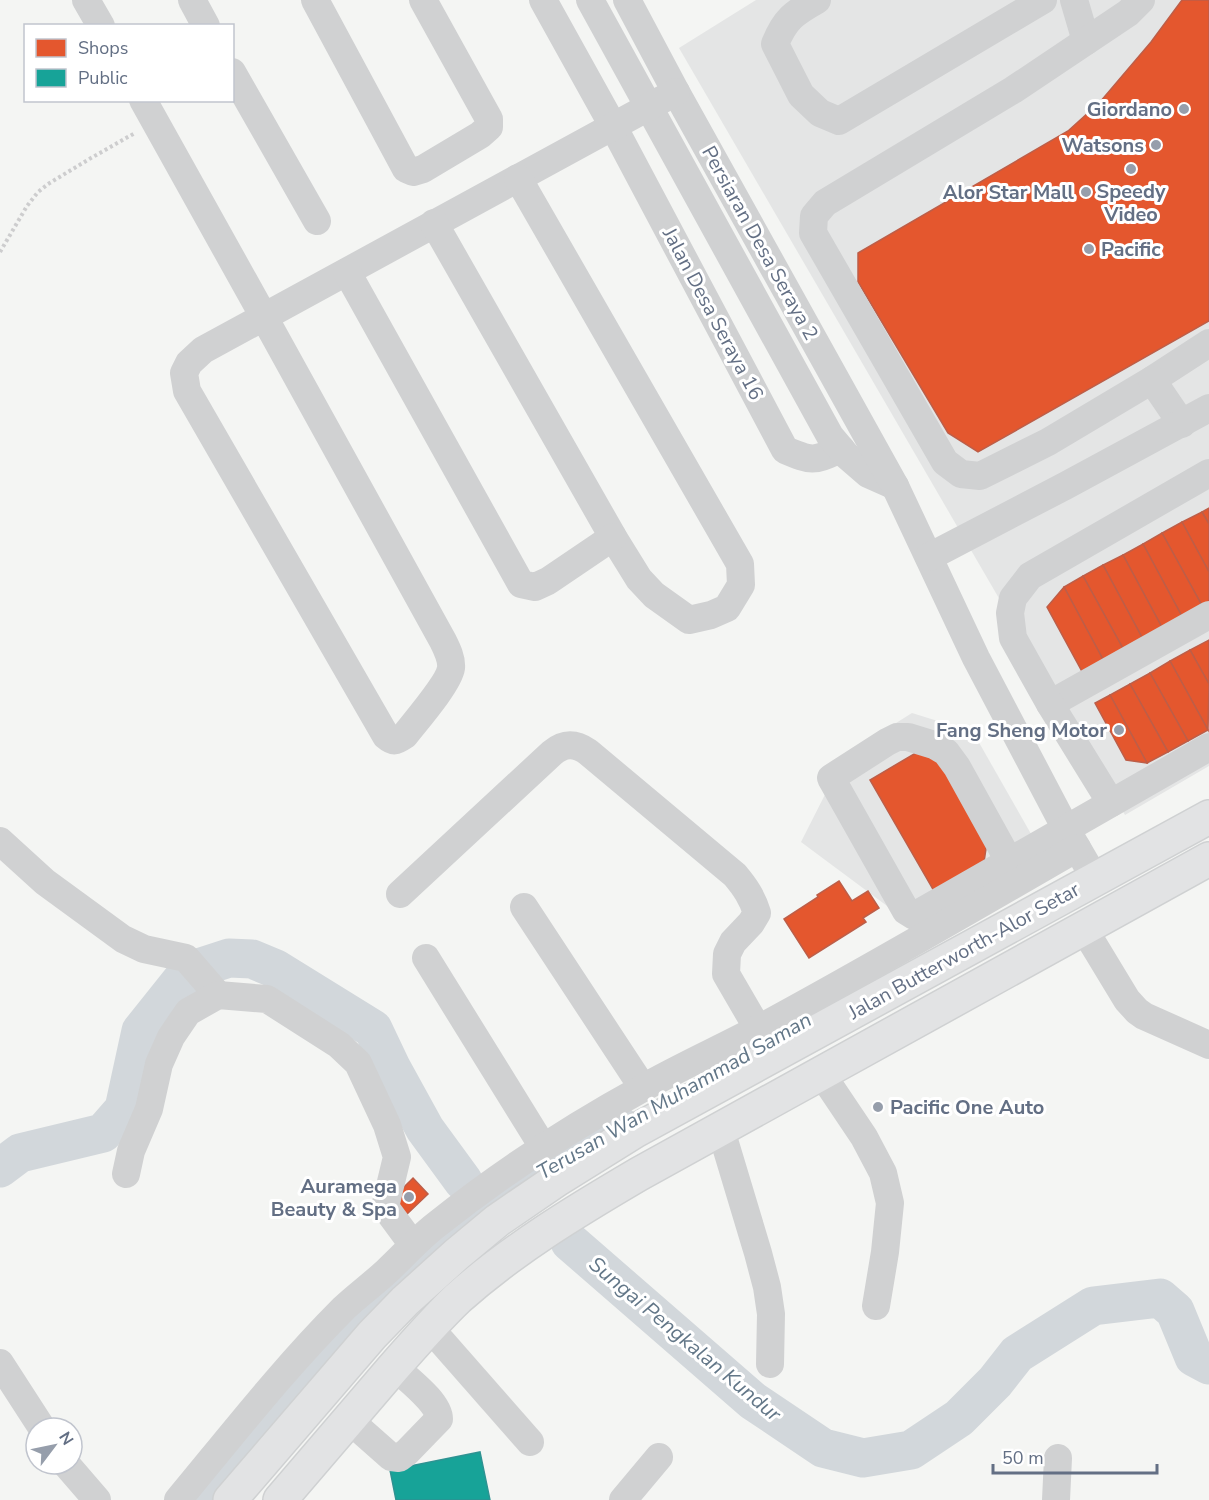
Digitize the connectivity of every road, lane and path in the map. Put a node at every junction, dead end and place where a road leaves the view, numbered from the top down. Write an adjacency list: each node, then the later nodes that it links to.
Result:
1 (86, 0): 12 (street)
2 (192, 0): 13 (street)
3 (315, 0): 4 (street)
4 (423, 0)
5 (543, 0): 19 (street, Jalan Desa Seraya 16)
6 (590, 0): 17 (street, Persiaran Desa Seraya 2)
7 (627, 0): 16 (street, Persiaran Desa Seraya 2)
8 (817, 0): 9 (street)
9 (1043, 0)
10 (1074, 0): 14 (street)
11 (1141, 0): 14 (street)
12 (99, 24)
13 (205, 24)
14 (1086, 41): 27 (street)
15 (234, 76): 21 (street)
16 (676, 92): 17 (street); 32 (street, Persiaran Desa Seraya 2)
17 (649, 106): 19 (street); 30 (street, Persiaran Desa Seraya 2)
18 (149, 111): 23 (path); 25 (street)
19 (613, 126): 20 (street); 30 (street, Jalan Desa Seraya 16)
20 (518, 178): 22 (street); 33 (street)
21 (317, 221)
22 (434, 223): 24 (street); 33 (street)
23 (0, 252)
24 (347, 272): 25 (street); 33 (street)
25 (264, 317): 25 (street)
26 (1209, 343): 27 (street)
27 (1152, 380): 29 (street)
28 (1209, 408): 29 (street)
29 (1182, 424): 34 (street)
30 (841, 449): 32 (street, Persiaran Desa Seraya 2)
31 (1209, 473): 36 (street)
32 (895, 486): 34 (street, Persiaran Desa Seraya 2)
33 (614, 537)
34 (928, 557): 37 (street, Persiaran Desa Seraya 2)
35 (1209, 615): 38 (street)
36 (1013, 638): 37 (street); 38 (street)
37 (976, 658): 42 (street, Persiaran Desa Seraya 2)
38 (1050, 704): 40 (street)
39 (1209, 747): 40 (street)
40 (1111, 803): 42 (street)
41 (1209, 817): 46 (main road, Jalan Butterworth-Alor Setar)
42 (1071, 838): 45 (street); 46 (street, Persiaran Desa Seraya 2); 49 (street)
43 (0, 841): 52 (street)
44 (1209, 859): 50 (main road, Jalan Butterworth-Alor Setar)
45 (1009, 861): 49 (street); 49 (street)
46 (1096, 879): 74 (main road, Jalan Butterworth-Alor Setar)
47 (400, 894): 53 (street)
48 (524, 907): 56 (street)
49 (949, 909): 53 (street)
50 (1083, 928): 54 (street); 55 (main road, Jalan Butterworth-Alor Setar)
51 (426, 958): 58 (street)
52 (216, 992): 59 (street); 60 (street)
53 (758, 1029): 56 (street)
54 (1209, 1045)
55 (820, 1073): 57 (main road, Jalan Butterworth-Alor Setar); 61 (street)
56 (643, 1088): 58 (street)
57 (721, 1130): 62 (main road, Jalan Butterworth-Alor Setar); 64 (street)
58 (543, 1147): 60 (street)
59 (126, 1174)
60 (413, 1245): 73 (street)
61 (876, 1306)
62 (429, 1327): 65 (main road, Jalan Butterworth-Alor Setar); 68 (street)
63 (0, 1363): 66 (street)
64 (770, 1364)
65 (395, 1367): 67 (main road, Jalan Butterworth-Alor Setar); 67 (street)
66 (34, 1416)
67 (348, 1419): 75 (main road, Jalan Butterworth-Alor Setar)
68 (530, 1442)
69 (659, 1457): 76 (street)
70 (1058, 1458): 77 (street)
71 (77, 1476): 72 (street)
72 (98, 1500)
73 (178, 1500)
74 (230, 1500)
75 (280, 1500)
76 (623, 1500)
77 (1056, 1500)

